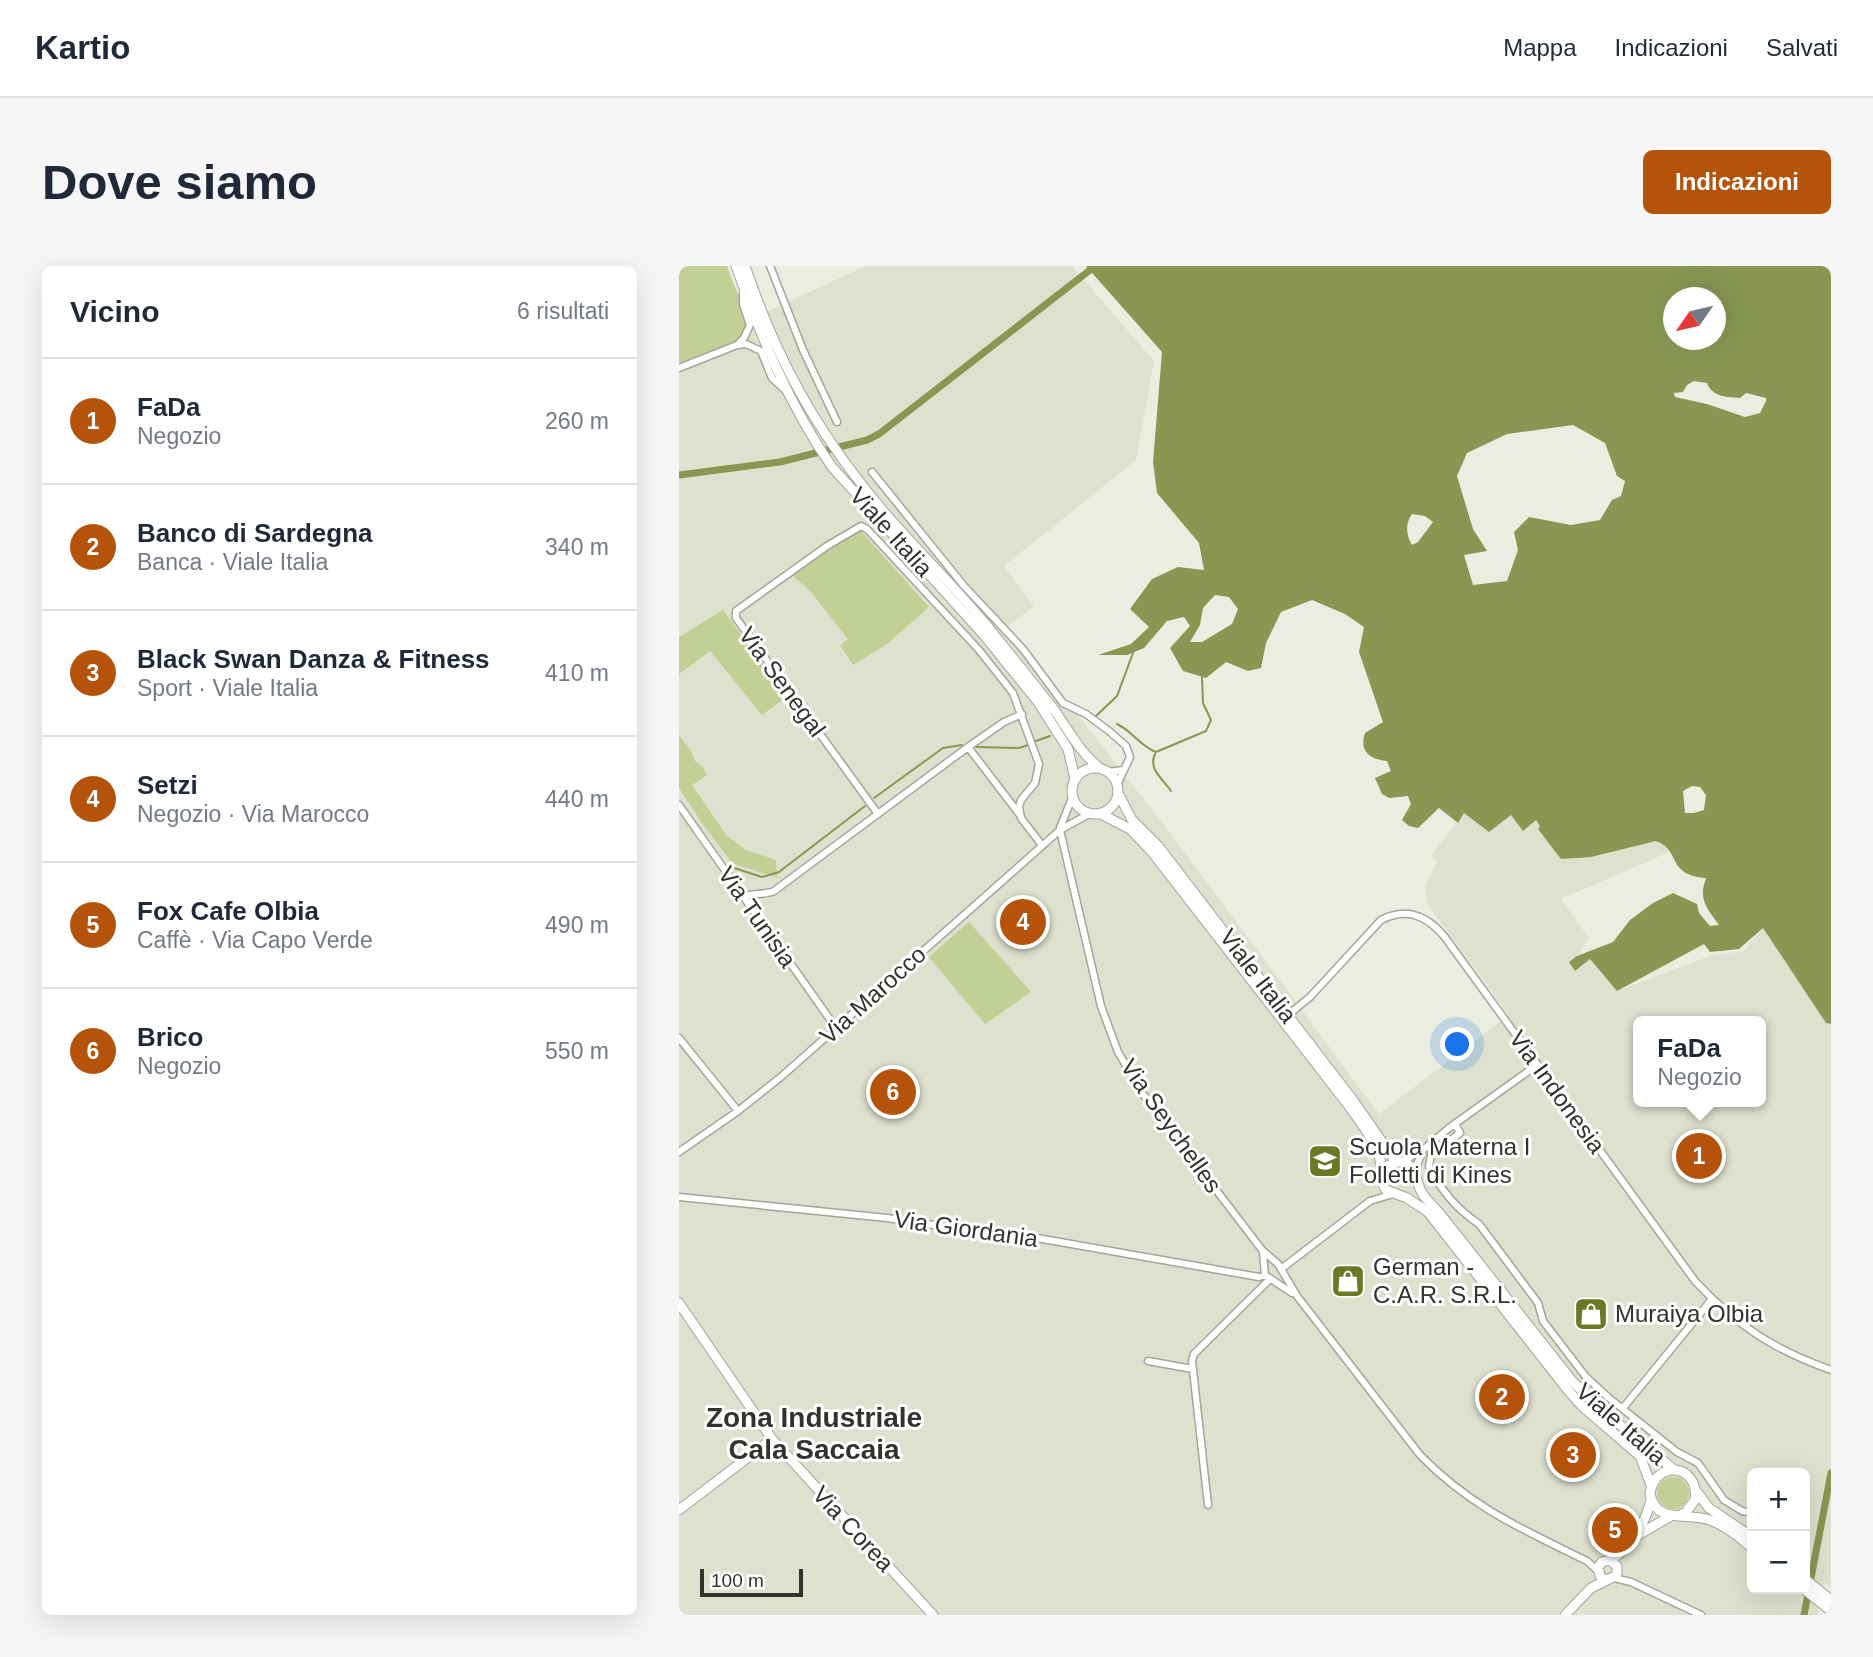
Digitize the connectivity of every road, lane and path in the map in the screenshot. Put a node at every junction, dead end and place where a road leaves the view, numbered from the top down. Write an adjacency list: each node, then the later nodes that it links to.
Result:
1 (736, 266): 4 (main road, Viale Italia)
2 (745, 266): 13 (main road, Viale Italia)
3 (770, 266): 8 (street)
4 (743, 285): 5 (street); 7 (main road, Viale Italia)
5 (737, 345): 6 (street); 7 (street)
6 (679, 368)
7 (787, 392): 14 (main road, Viale Italia)
8 (837, 422)
9 (872, 472): 12 (street)
10 (1022, 713): 11 (street); 18 (street, Via Senegal); 21 (street, Via Senegal)
11 (968, 747): 18 (street); 21 (street)
12 (1123, 770): 13 (street); 15 (street)
13 (1105, 771): 14 (main road); 15 (main road)
14 (1075, 779): 16 (main road)
15 (1118, 789): 20 (main road); 25 (main road, Viale Italia)
16 (1072, 798): 19 (main road); 22 (street, Via Marocco)
17 (679, 805): 24 (street, Via Tunisia)
18 (878, 814): 24 (street)
19 (1089, 814): 20 (main road); 22 (street, Via Marocco)
20 (1101, 814): 35 (main road, Viale Italia)
21 (1021, 818): 23 (street)
22 (1060, 830): 23 (street, Via Marocco); 39 (street, Via Seychelles)
23 (1042, 845): 26 (street, Via Marocco)
24 (743, 896): 26 (street, Via Tunisia)
25 (1288, 1015): 28 (street, Via Indonesia); 33 (main road, Viale Italia)
26 (836, 1028): 29 (street, Via Marocco)
27 (679, 1038): 29 (street)
28 (1537, 1065): 30 (street); 45 (street, Via Indonesia)
29 (738, 1111): 32 (street, Via Marocco)
30 (1455, 1124): 31 (street); 50 (street)
31 (1423, 1150): 33 (street); 34 (street)
32 (679, 1152)
33 (1399, 1162): 34 (main road); 35 (main road)
34 (1415, 1176): 36 (main road); 52 (main road, Viale Italia)
35 (1382, 1178): 36 (main road); 38 (street)
36 (1396, 1195): 38 (street); 53 (main road, Viale Italia)
37 (679, 1196): 42 (street, Via Giordania)
38 (1370, 1201): 40 (street)
39 (1262, 1250): 40 (street, Via Seychelles); 41 (street, Via Seychelles)
40 (1278, 1267): 41 (street); 41 (street, Via Giordania); 44 (street, Via Seychelles)
41 (1267, 1273): 42 (street, Via Giordania); 43 (street); 44 (street, Via Seychelles)
42 (1250, 1275): 43 (street)
43 (1256, 1291): 48 (street)
44 (1297, 1296): 63 (street, Via Seychelles)
45 (1712, 1299): 49 (street, Via Indonesia); 50 (street)
46 (679, 1303): 51 (main road, Via Corea)
47 (1148, 1361): 48 (street)
48 (1193, 1369): 56 (street)
49 (1831, 1370)
50 (1623, 1408): 58 (street)
51 (772, 1439): 57 (main road); 67 (main road, Via Corea)
52 (1673, 1469): 53 (main road); 54 (main road)
53 (1651, 1485): 55 (main road)
54 (1696, 1492): 59 (main road); 60 (main road)
55 (1651, 1500): 59 (main road); 61 (main road)
56 (1208, 1505)
57 (679, 1510)
58 (1747, 1512)
59 (1675, 1516): 61 (main road); 62 (main road)
60 (1747, 1534)
61 (1637, 1536): 63 (main road)
62 (1747, 1544)
63 (1608, 1570): 68 (main road); 69 (street, Via Seychelles)
64 (1821, 1593): 65 (main road); 66 (main road)
65 (1831, 1600)
66 (1831, 1611)
67 (933, 1615)
68 (1565, 1615)
69 (1701, 1615)

